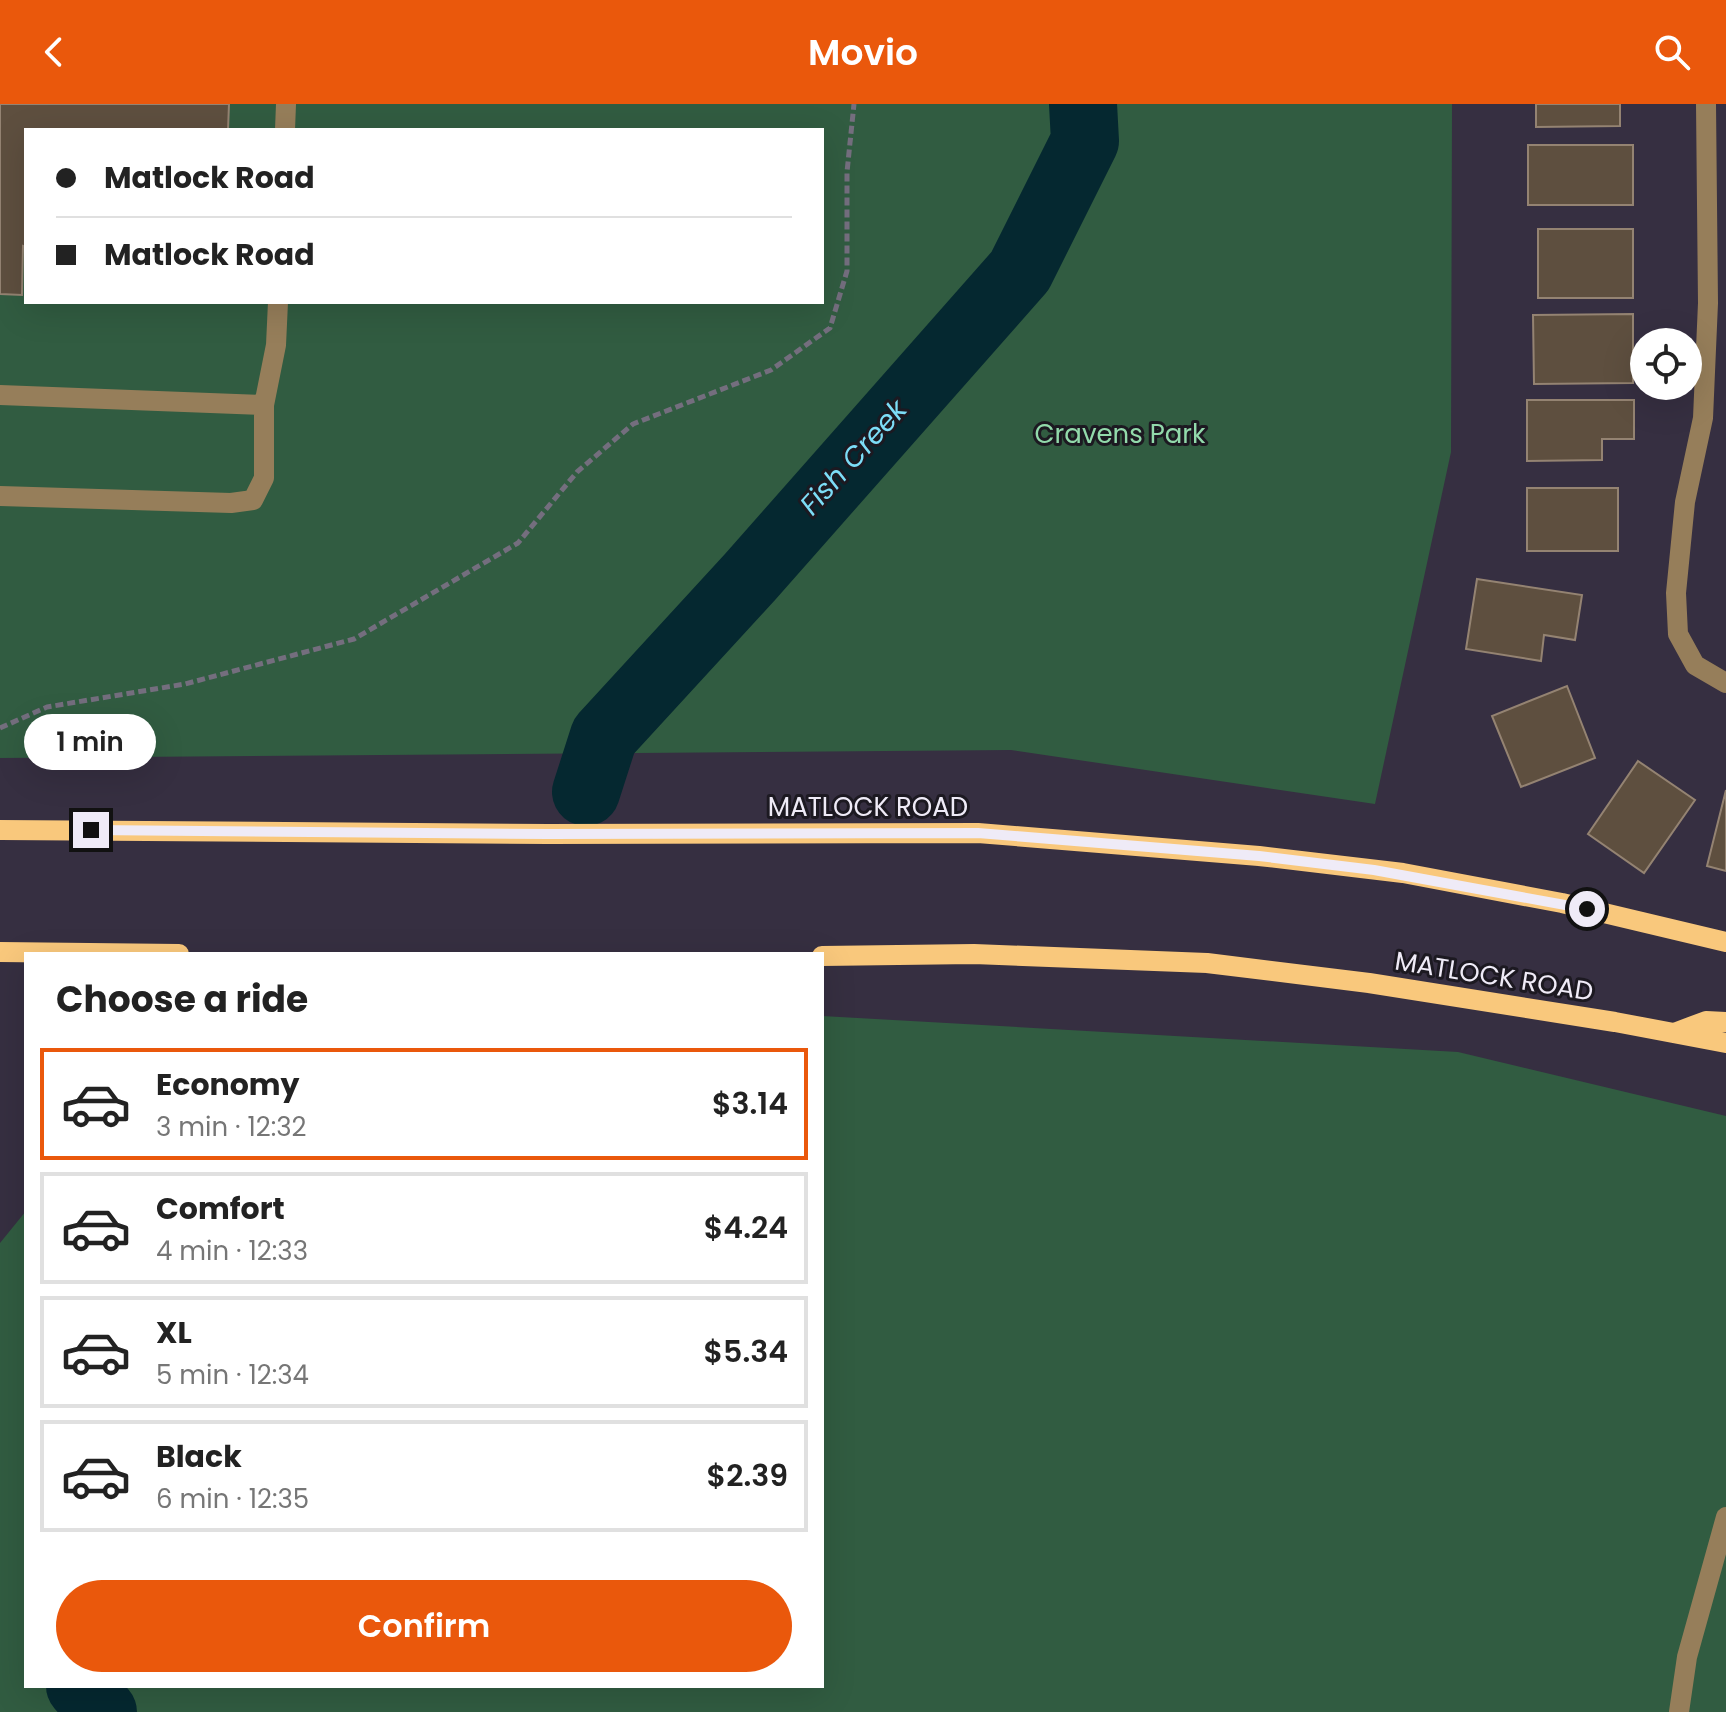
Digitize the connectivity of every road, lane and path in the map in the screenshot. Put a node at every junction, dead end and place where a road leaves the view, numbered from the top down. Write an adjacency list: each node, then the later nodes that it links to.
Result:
1 (286, 104): 4 (street)
2 (854, 104): 10 (path)
3 (1706, 104): 9 (street)
4 (285, 128)
5 (278, 304): 7 (street)
6 (0, 395): 7 (street)
7 (264, 405): 8 (street)
8 (0, 496)
9 (1726, 683)
10 (0, 728)
11 (0, 830): 12 (main road, MATLOCK ROAD)
12 (1726, 942)
13 (0, 952): 14 (main road)
14 (24, 952)
15 (824, 956): 17 (main road, MATLOCK ROAD)
16 (1726, 1022): 17 (main road)
17 (1674, 1033): 18 (main road, MATLOCK ROAD)
18 (1726, 1043)
19 (1726, 1517): 20 (street)
20 (1679, 1712)

